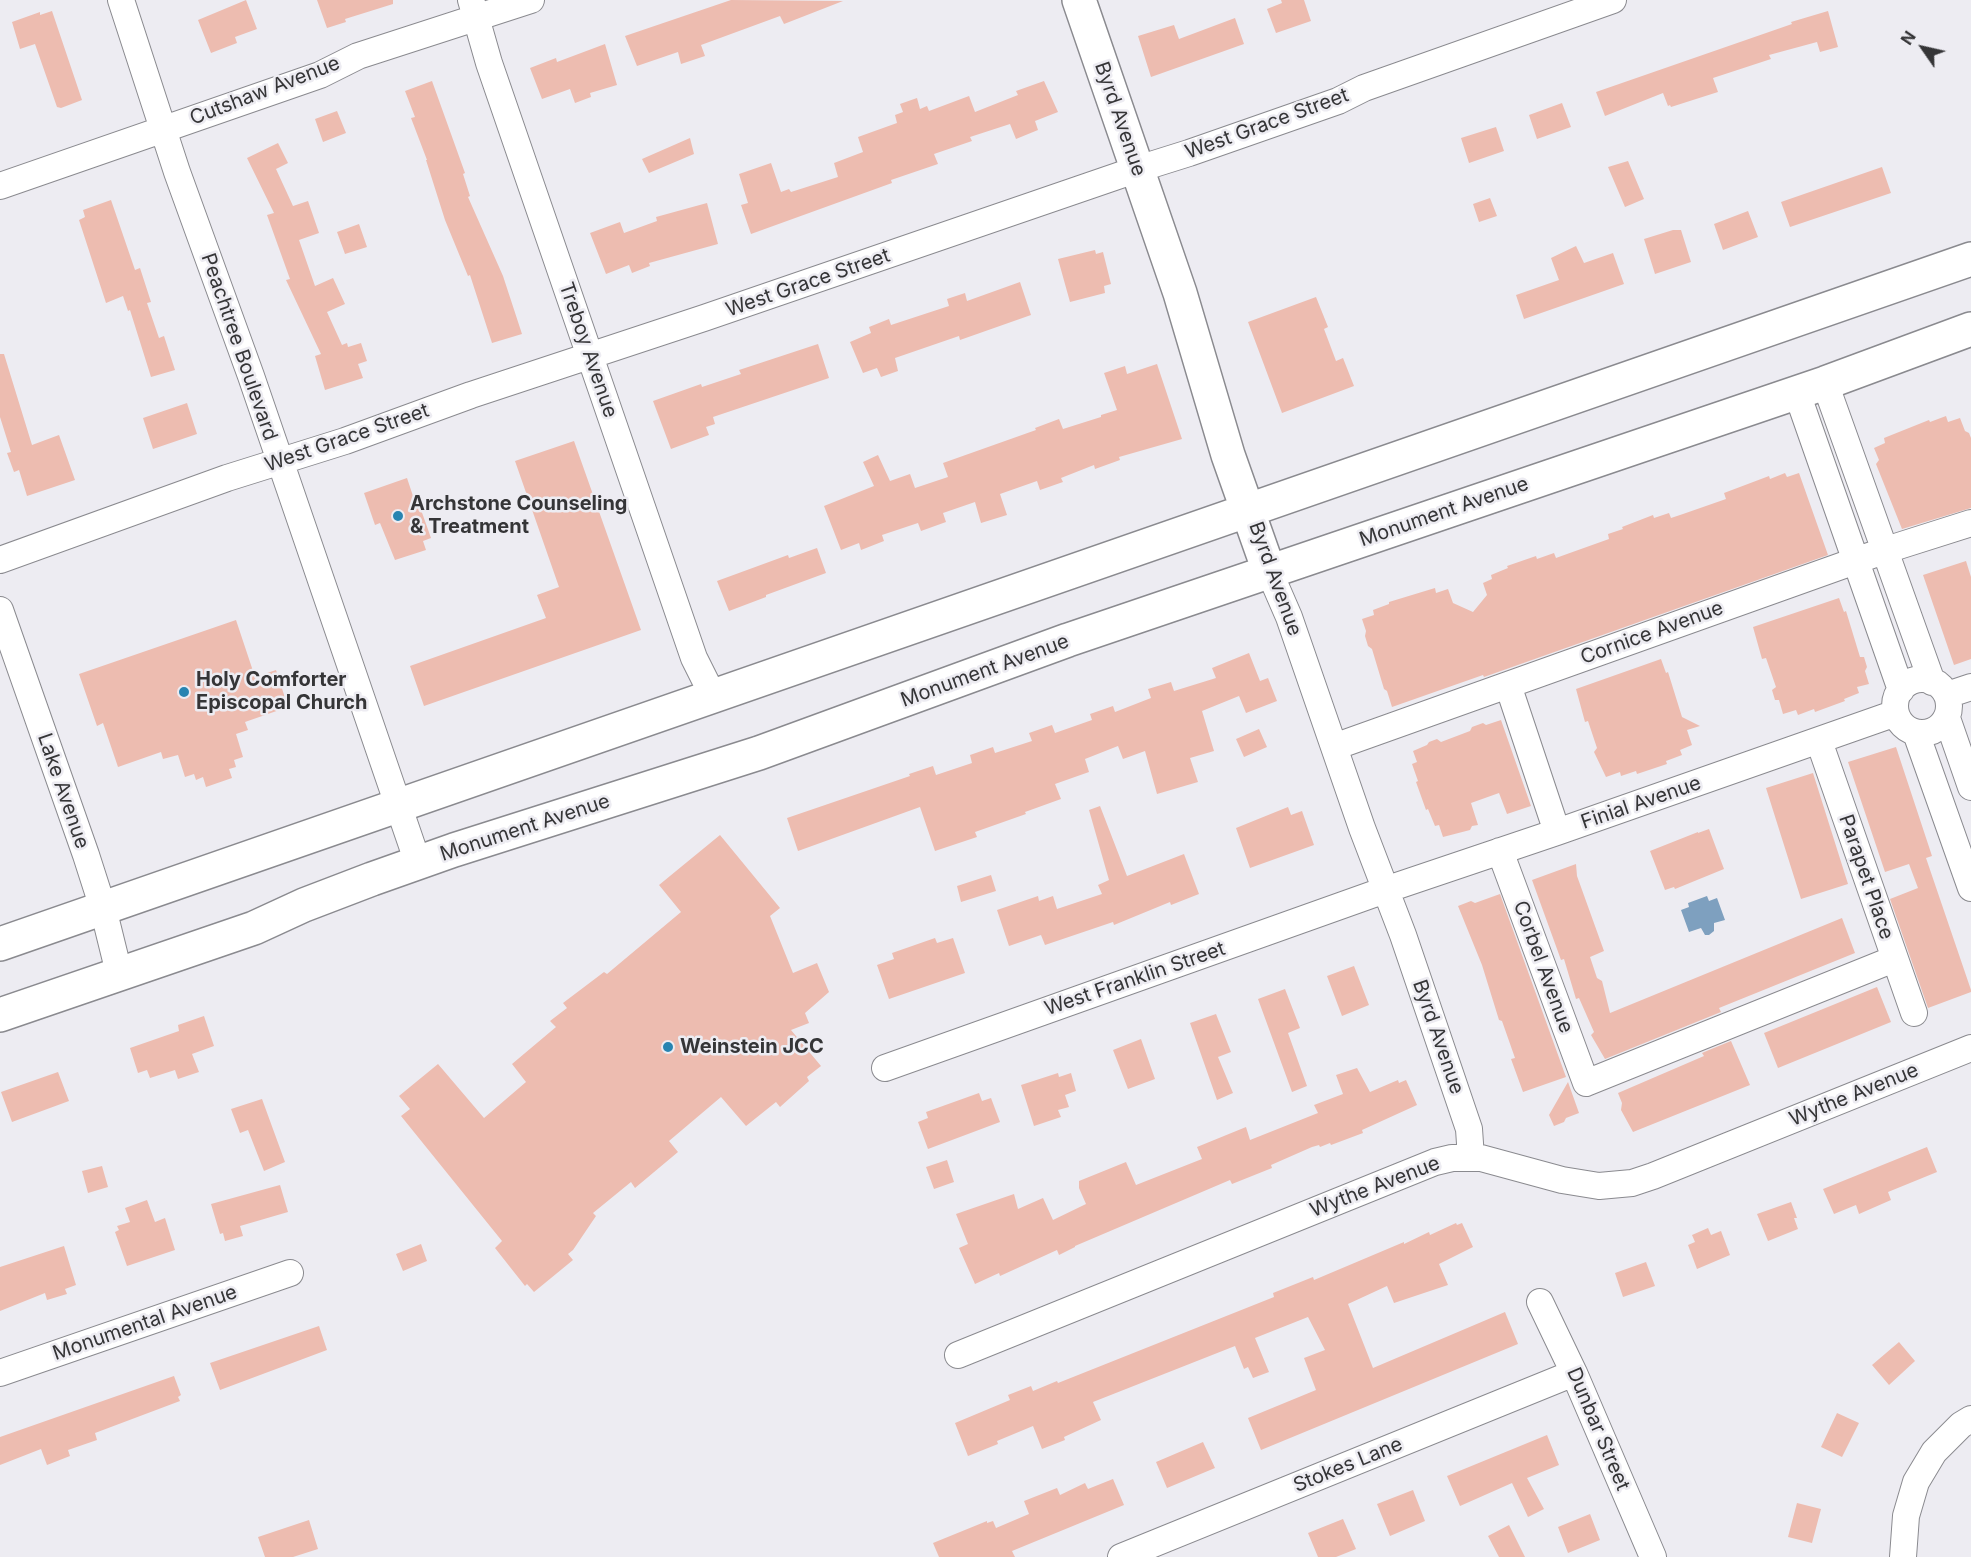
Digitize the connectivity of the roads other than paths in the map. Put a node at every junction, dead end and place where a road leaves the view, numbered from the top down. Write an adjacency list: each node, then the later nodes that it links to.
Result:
1 (121, 0): 6 (street, Peachtree Boulevard)
2 (531, 0): 5 (street, Cutshaw Avenue)
3 (1079, 0): 7 (street, Byrd Avenue)
4 (1613, 0): 7 (street, West Grace Street)
5 (474, 9): 6 (street, Cutshaw Avenue); 11 (street, Treboy Avenue)
6 (164, 129): 8 (street, Cutshaw Avenue); 13 (street, Peachtree Boulevard)
7 (1138, 169): 11 (street, West Grace Street); 14 (street, Byrd Avenue)
8 (0, 186)
9 (1971, 258): 14 (street)
10 (1971, 329): 12 (street, Monument Avenue)
11 (591, 356): 13 (street, West Grace Street); 23 (street, Treboy Avenue)
12 (1811, 388): 16 (street); 18 (street); 19 (street, Monument Avenue)
13 (279, 462): 17 (street, West Grace Street); 30 (street, Peachtree Boulevard)
14 (1249, 510): 19 (street, Byrd Avenue); 23 (street)
15 (1971, 523): 16 (street, Cornice Avenue)
16 (1886, 550): 18 (street, Cornice Avenue); 24 (street)
17 (0, 560)
18 (1856, 561): 21 (street, Cornice Avenue); 25 (street)
19 (1269, 571): 28 (street, Byrd Avenue); 33 (street, Monument Avenue)
20 (0, 610): 36 (street, Lake Avenue)
21 (1508, 685): 28 (street, Cornice Avenue); 31 (street)
22 (1971, 687): 24 (street)
23 (713, 696): 30 (street)
24 (1942, 698): 25 (street); 26 (street); 29 (street)
25 (1898, 702): 26 (street); 27 (street, Finial Avenue)
26 (1916, 733): 34 (street)
27 (1819, 741): 31 (street, Finial Avenue); 38 (street, Parapet Place)
28 (1334, 747): 35 (street, Byrd Avenue)
29 (1971, 787)
30 (398, 806): 33 (street, Peachtree Boulevard); 36 (street)
31 (1557, 832): 32 (street, Finial Avenue)
32 (1500, 851): 35 (street, Finial Avenue); 38 (street, Corbel Avenue)
33 (418, 863): 39 (street, Monument Avenue)
34 (1971, 888)
35 (1385, 890): 43 (street, West Franklin Street); 44 (street, Byrd Avenue)
36 (103, 908): 37 (street); 39 (street, Lake Avenue)
37 (0, 944)
38 (1894, 959): 40 (street, Parapet Place)
39 (119, 974): 41 (street, Monument Avenue)
40 (1914, 1013)
41 (0, 1015)
42 (1971, 1048): 44 (street, Wythe Avenue)
43 (885, 1068)
44 (1471, 1158): 47 (street, Wythe Avenue)
45 (290, 1273): 48 (street, Monumental Avenue)
46 (1540, 1302): 49 (street, Dunbar Street)
47 (958, 1355)
48 (0, 1373)
49 (1574, 1373): 51 (street, Stokes Lane); 52 (street, Dunbar Street)
50 (1971, 1419): 53 (street)
51 (1121, 1557)
52 (1653, 1557)
53 (1903, 1557)

